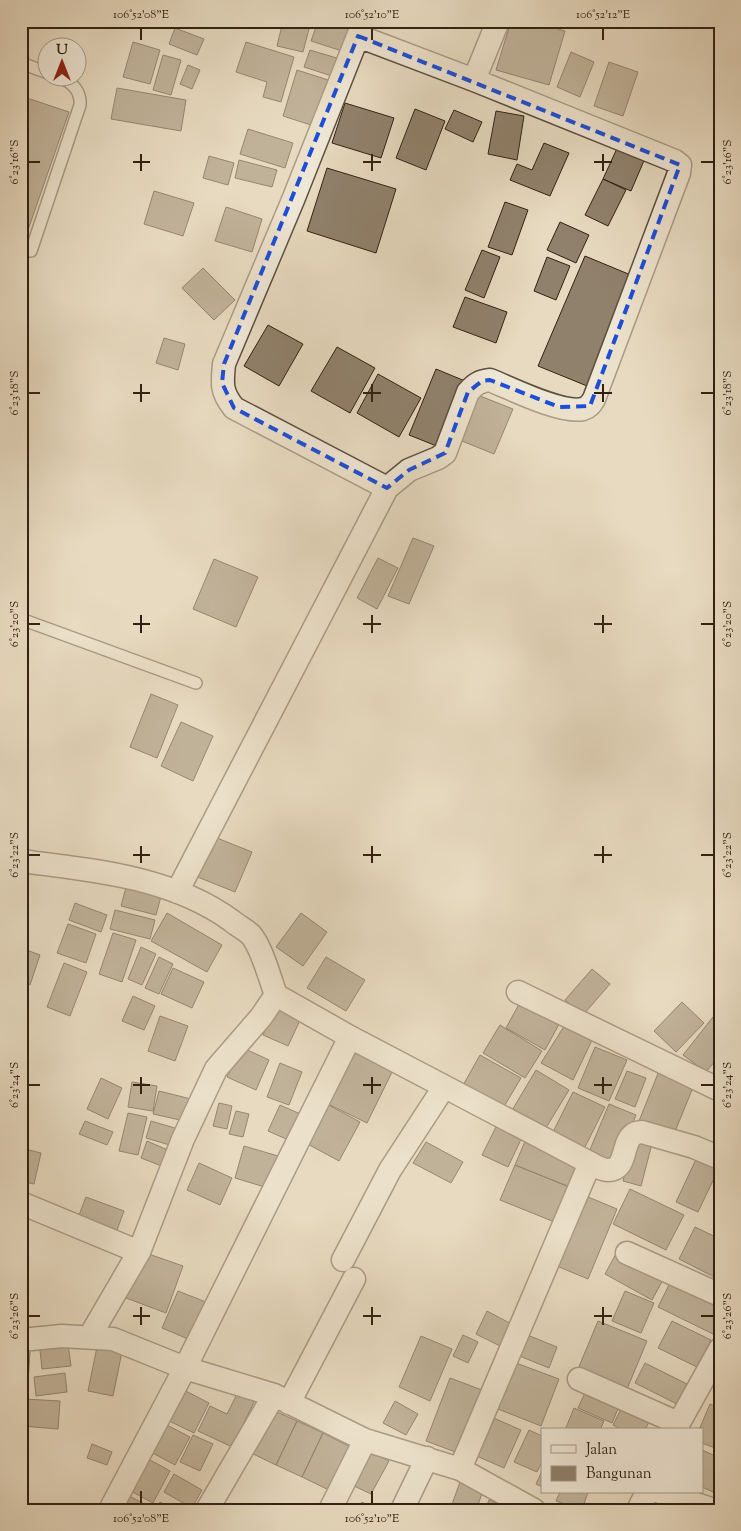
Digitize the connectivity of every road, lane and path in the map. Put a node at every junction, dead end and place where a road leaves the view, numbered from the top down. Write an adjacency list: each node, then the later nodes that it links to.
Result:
1 (498, 21): 5 (street)
2 (361, 29): 5 (street); 8 (street)
3 (21, 63): 4 (lane)
4 (38, 69)
5 (474, 80): 8 (street)
6 (75, 88): 7 (lane)
7 (31, 251)
8 (387, 488): 12 (street)
9 (21, 619): 10 (lane)
10 (196, 682)
11 (21, 860): 12 (street)
12 (177, 892): 14 (street)
13 (518, 992): 17 (street)
14 (276, 995): 15 (street); 21 (street)
15 (350, 1037): 16 (street); 29 (street)
16 (444, 1087): 19 (street); 23 (street)
17 (720, 1090)
18 (720, 1158): 19 (street)
19 (590, 1164): 35 (street)
20 (21, 1203): 21 (street)
21 (139, 1252): 26 (street)
22 (627, 1253): 25 (street)
23 (343, 1260)
24 (354, 1279): 31 (street)
25 (720, 1295)
26 (90, 1336): 27 (street); 29 (street)
27 (21, 1340)
28 (719, 1350): 32 (street)
29 (185, 1368): 31 (street); 38 (street)
30 (579, 1379): 32 (street)
31 (282, 1399): 33 (street); 39 (street)
32 (676, 1427)
33 (365, 1440): 34 (street); 40 (street)
34 (427, 1458): 35 (street); 41 (street)
35 (460, 1469): 42 (street)
36 (646, 1494): 43 (street)
37 (666, 1494): 44 (street)
38 (110, 1510)
39 (207, 1510)
40 (330, 1510)
41 (402, 1510)
42 (534, 1510)
43 (638, 1510)
44 (714, 1510)

